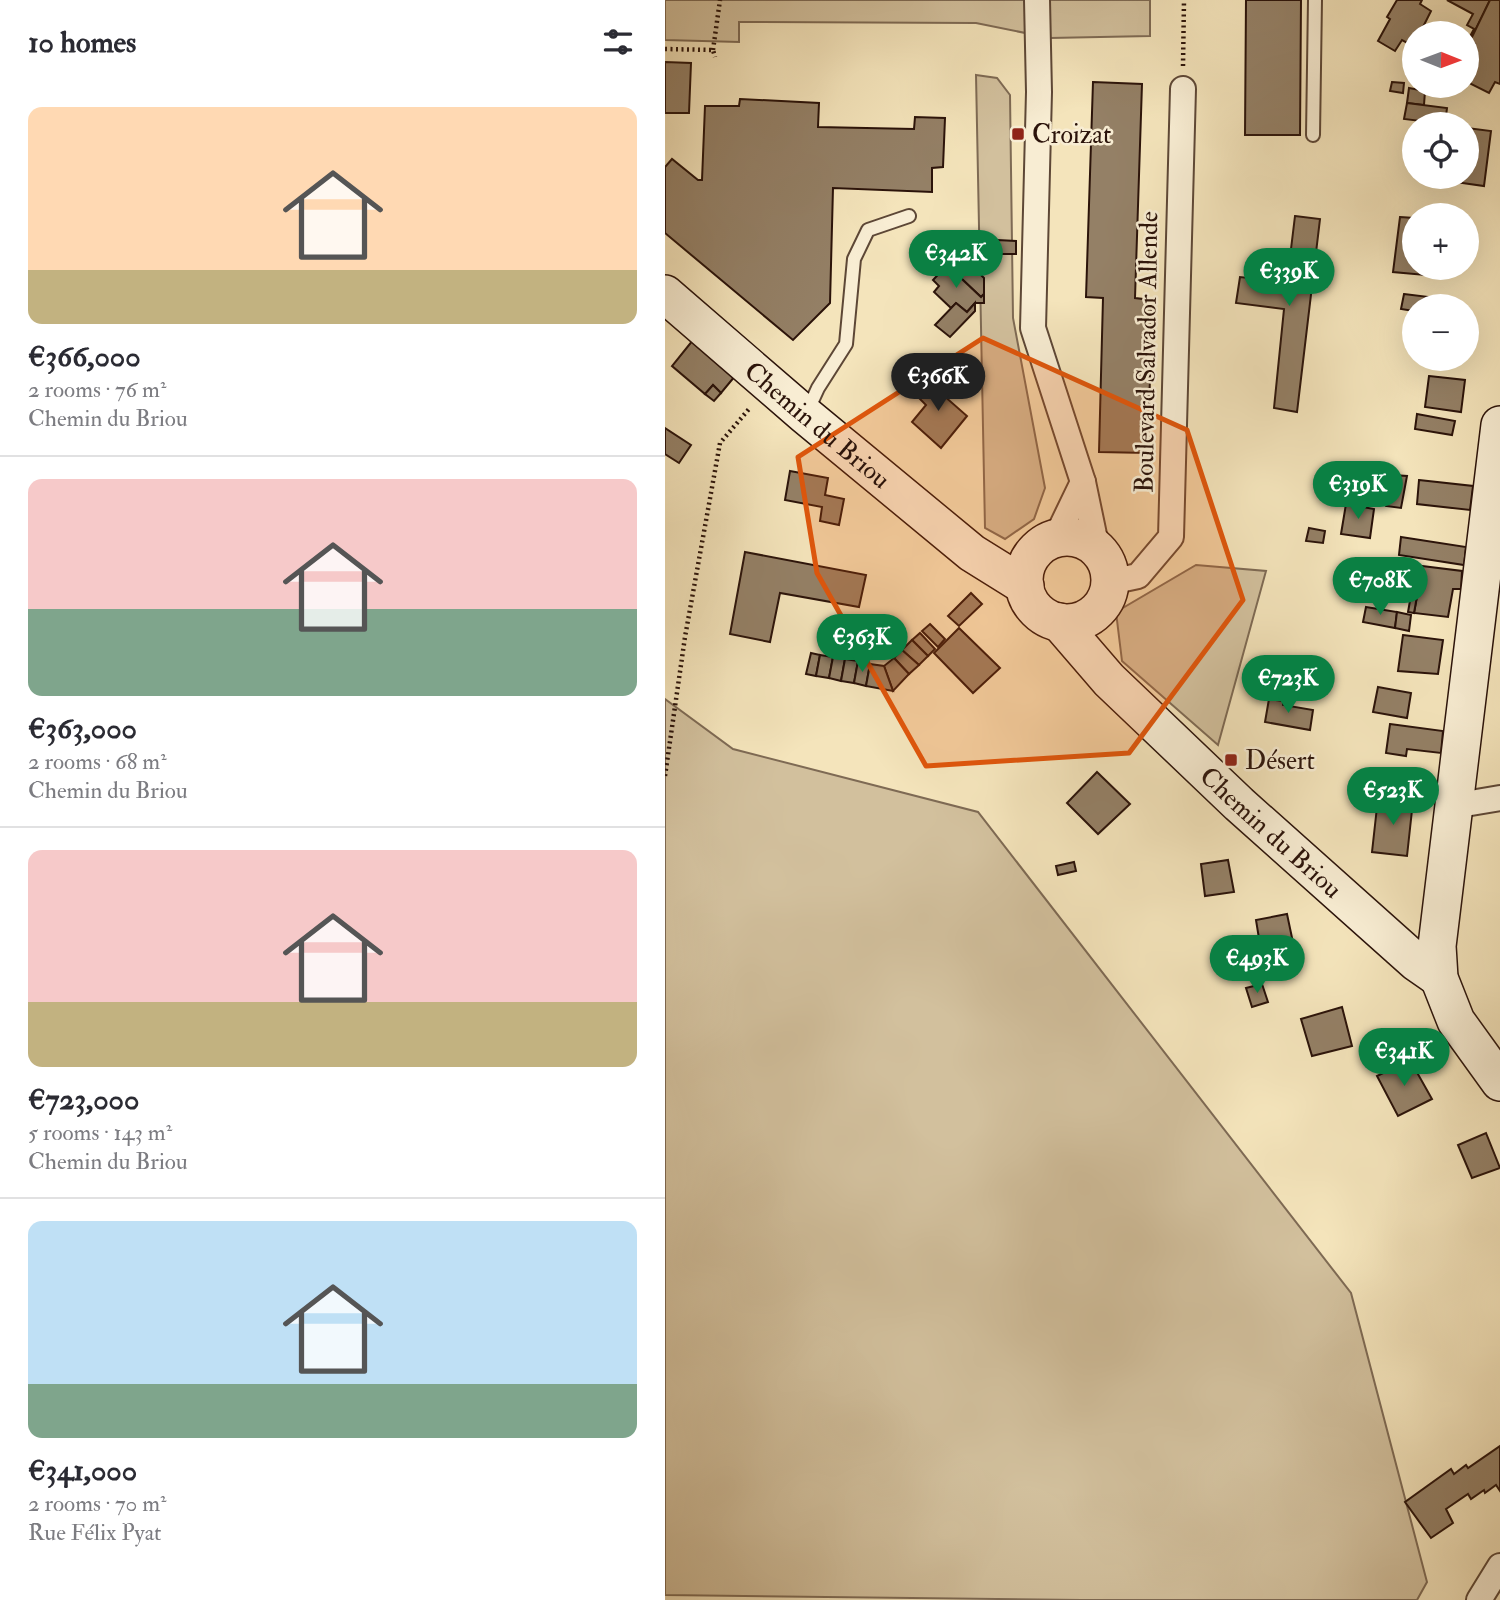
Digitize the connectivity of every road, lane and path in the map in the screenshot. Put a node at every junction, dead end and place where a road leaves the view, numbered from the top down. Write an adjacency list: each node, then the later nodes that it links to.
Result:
1 (720, 0): 6 (path)
2 (1037, 0): 15 (street)
3 (1184, 0): 8 (path)
4 (1315, 0): 9 (lane)
5 (665, 49): 6 (path)
6 (713, 50): 7 (path)
7 (715, 57)
8 (1183, 89): 17 (street, Boulevard Salvador Allende)
9 (1313, 135)
10 (909, 216): 13 (lane)
11 (665, 294): 12 (street, Chemin du Briou)
12 (770, 385): 13 (street, Chemin du Briou); 19 (path)
13 (806, 415): 16 (street, Chemin du Briou)
14 (1500, 425): 21 (street)
15 (1083, 482): 16 (street); 17 (street)
16 (1036, 562): 17 (street); 18 (street)
17 (1104, 565): 18 (street)
18 (1073, 620): 22 (street, Chemin du Briou)
19 (665, 776)
20 (1500, 798): 21 (street)
21 (1453, 806): 22 (street)
22 (1439, 978): 23 (street)
23 (1500, 1082)
24 (1500, 1566): 25 (street)
25 (1479, 1600)

